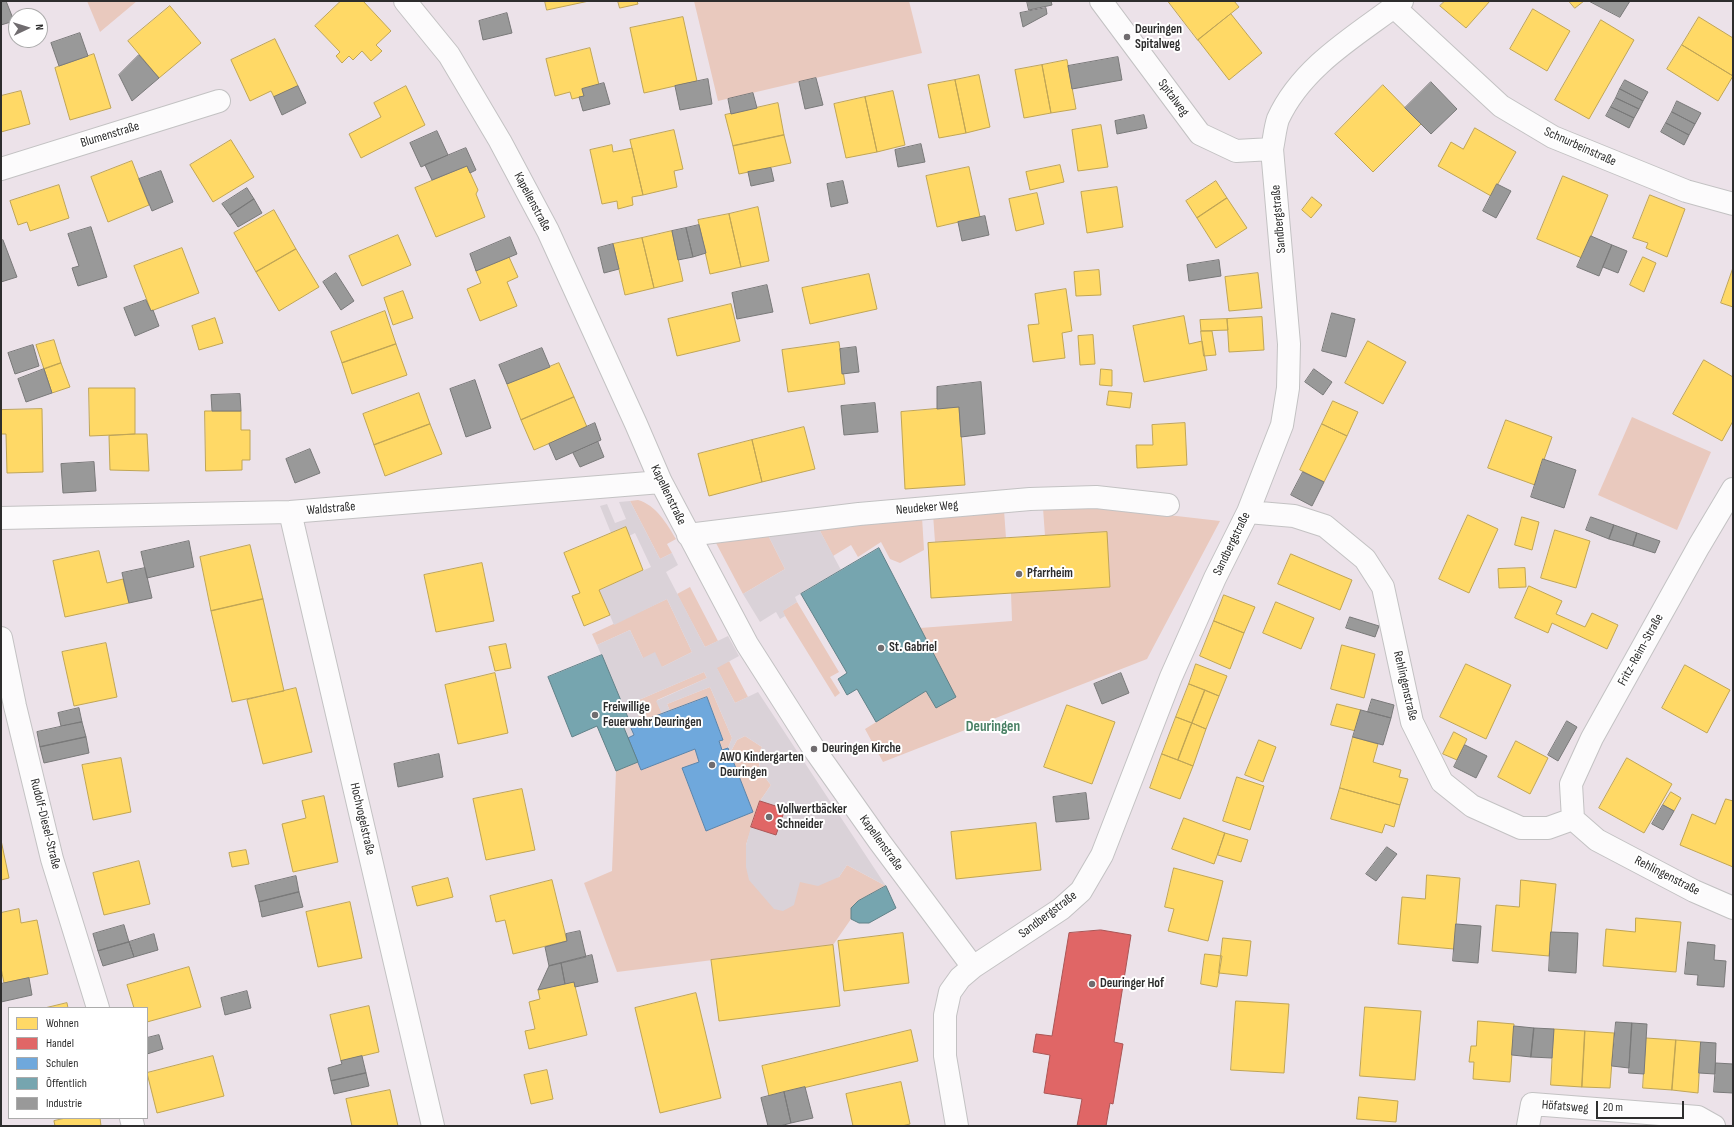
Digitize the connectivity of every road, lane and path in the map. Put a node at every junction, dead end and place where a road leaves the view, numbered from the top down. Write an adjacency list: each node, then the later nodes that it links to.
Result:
1 (405, 1): 8 (street, Kapellenstraße)
2 (1101, 1): 5 (street, Spitalweg)
3 (1398, 4): 5 (street, Sandbergstraße); 7 (street, Schnurbeinstraße)
4 (219, 101): 6 (street, Blumenstraße)
5 (1272, 149): 12 (street, Sandbergstraße)
6 (1, 169)
7 (1733, 204)
8 (661, 482): 11 (street, Waldstraße); 14 (street, Kapellenstraße)
9 (1733, 489): 16 (street, Fritz-Reim-Straße)
10 (1168, 505): 14 (street, Neudeker Weg)
11 (290, 512): 13 (street, Waldstraße); 20 (street, Hochvogelstraße)
12 (1248, 512): 16 (street, Rehlingenstraße); 18 (street, Sandbergstraße)
13 (1, 518)
14 (688, 535): 18 (street, Kapellenstraße)
15 (1, 638): 19 (street, Rudolf-Diesel-Straße)
16 (1573, 819): 17 (street, Rehlingenstraße)
17 (1733, 908)
18 (973, 966): 21 (street, Sandbergstraße)
19 (98, 1007)
20 (433, 1126)
21 (956, 1126)
22 (1528, 1126): 23 (street, Höfatsweg)
23 (1714, 1126)

